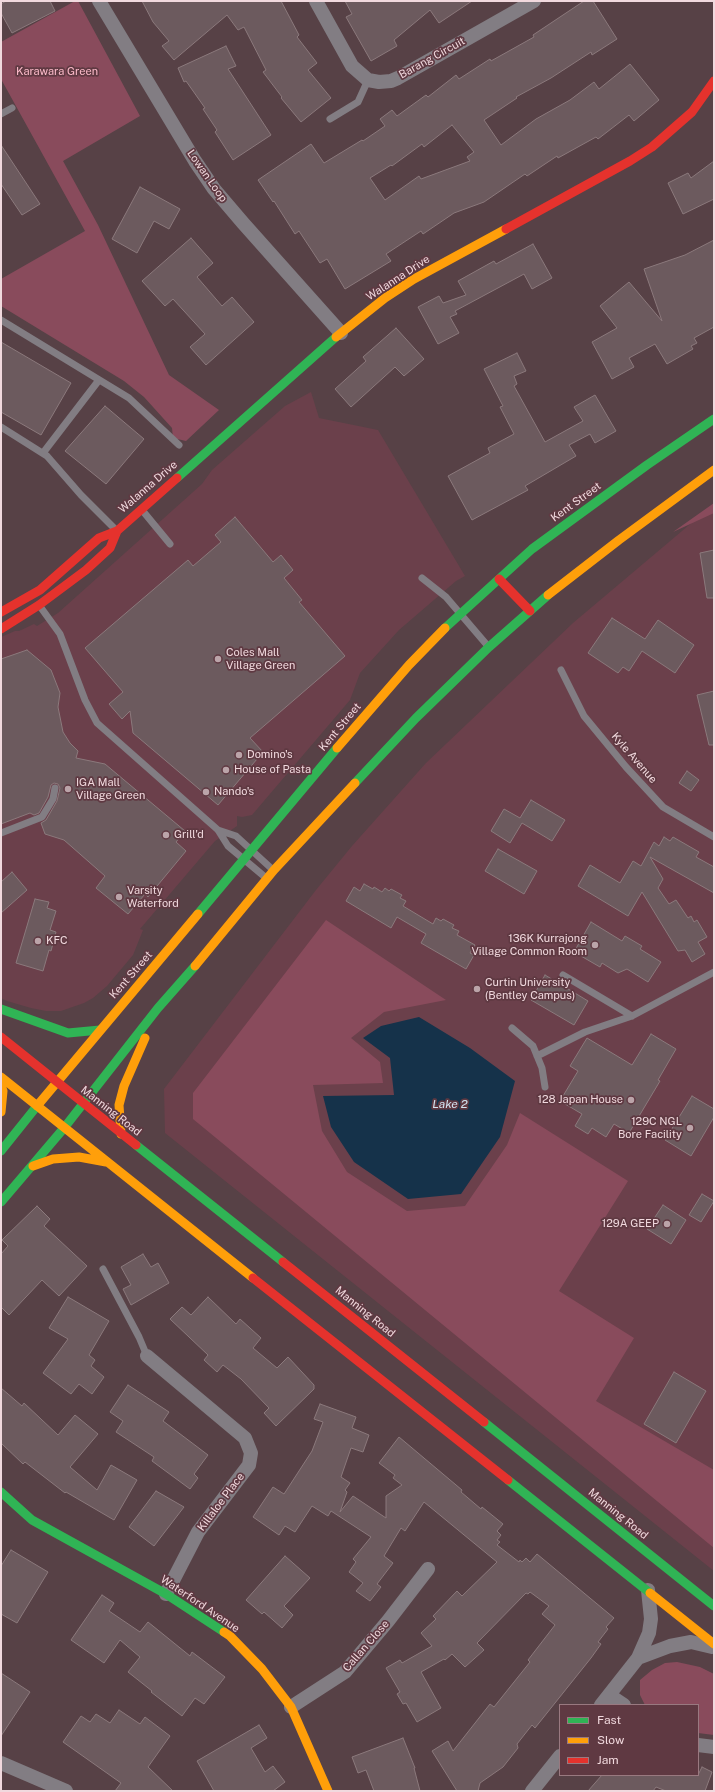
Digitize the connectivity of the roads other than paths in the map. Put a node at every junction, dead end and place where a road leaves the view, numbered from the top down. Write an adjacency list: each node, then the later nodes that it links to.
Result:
1 (99, 1): 10 (street, Lowan Loop)
2 (316, 1): 4 (street)
3 (533, 1): 4 (street, Barang Circuit)
4 (368, 80): 8 (lane)
5 (714, 81): 10 (main road, Walanna Drive)
6 (12, 108): 7 (lane)
7 (1, 114)
8 (330, 119)
9 (1, 320): 11 (lane)
10 (341, 333): 17 (main road, Walanna Drive)
11 (99, 380): 14 (lane); 15 (lane)
12 (714, 419): 21 (main road, Kent Street)
13 (1, 427): 15 (lane)
14 (179, 445)
15 (43, 453): 18 (lane)
16 (714, 470): 24 (main road)
17 (142, 510): 18 (main road, Walanna Drive); 19 (lane)
18 (117, 531): 22 (main road, Walanna Drive); 23 (main road, Walanna Drive)
19 (170, 544)
20 (422, 578): 26 (lane)
21 (499, 579): 24 (main road); 26 (main road, Kent Street)
22 (31, 595): 23 (lane); 25 (main road, Walanna Drive)
23 (39, 605): 27 (main road, Walanna Drive); 31 (lane)
24 (530, 611): 28 (main road)
25 (1, 612)
26 (460, 613): 28 (lane); 34 (main road, Kent Street)
27 (1, 629)
28 (489, 647): 36 (main road)
29 (560, 670): 33 (lane, Kyle Avenue)
30 (55, 788): 32 (lane)
31 (218, 830): 34 (lane); 35 (lane)
32 (1, 833)
33 (714, 837)
34 (251, 850): 35 (main road, Kent Street); 36 (lane)
35 (244, 859): 37 (lane); 44 (main road, Kent Street)
36 (274, 870): 37 (main road)
37 (267, 879): 40 (main road)
38 (714, 972): 42 (lane)
39 (562, 975): 42 (lane)
40 (158, 1008): 51 (main road); 55 (main road)
41 (1, 1009): 44 (main road)
42 (632, 1016): 46 (lane)
43 (512, 1028): 46 (lane)
44 (100, 1030): 48 (main road, Kent Street)
45 (1, 1037): 48 (main road, Manning Road)
46 (538, 1056): 50 (lane)
47 (1, 1077): 52 (main road)
48 (57, 1083): 51 (main road, Manning Road); 52 (main road, Kent Street)
49 (1, 1086): 53 (main road)
50 (545, 1087)
51 (83, 1104): 54 (main road); 55 (main road, Manning Road)
52 (37, 1106): 54 (main road); 56 (main road)
53 (1, 1112)
54 (64, 1128): 57 (main road); 58 (main road)
55 (121, 1134): 66 (main road, Manning Road)
56 (1, 1152)
57 (109, 1162): 58 (main road); 64 (main road)
58 (33, 1166): 59 (main road)
59 (1, 1202)
60 (103, 1269): 61 (lane)
61 (147, 1356): 65 (street, Killaloe Place)
62 (1, 1492): 65 (main road, Waterford Avenue)
63 (428, 1569): 72 (street, Callan Close)
64 (648, 1590): 67 (main road); 69 (street)
65 (166, 1594): 72 (main road, Waterford Avenue)
66 (714, 1606)
67 (714, 1644)
68 (714, 1648): 69 (street)
69 (638, 1658): 70 (street)
70 (605, 1700): 71 (street)
71 (620, 1704)
72 (291, 1707): 78 (main road, Waterford Avenue)
73 (699, 1745): 74 (street)
74 (714, 1747)
75 (559, 1757): 79 (street)
76 (1, 1763): 77 (street)
77 (66, 1791)
78 (328, 1791)
79 (532, 1791)

